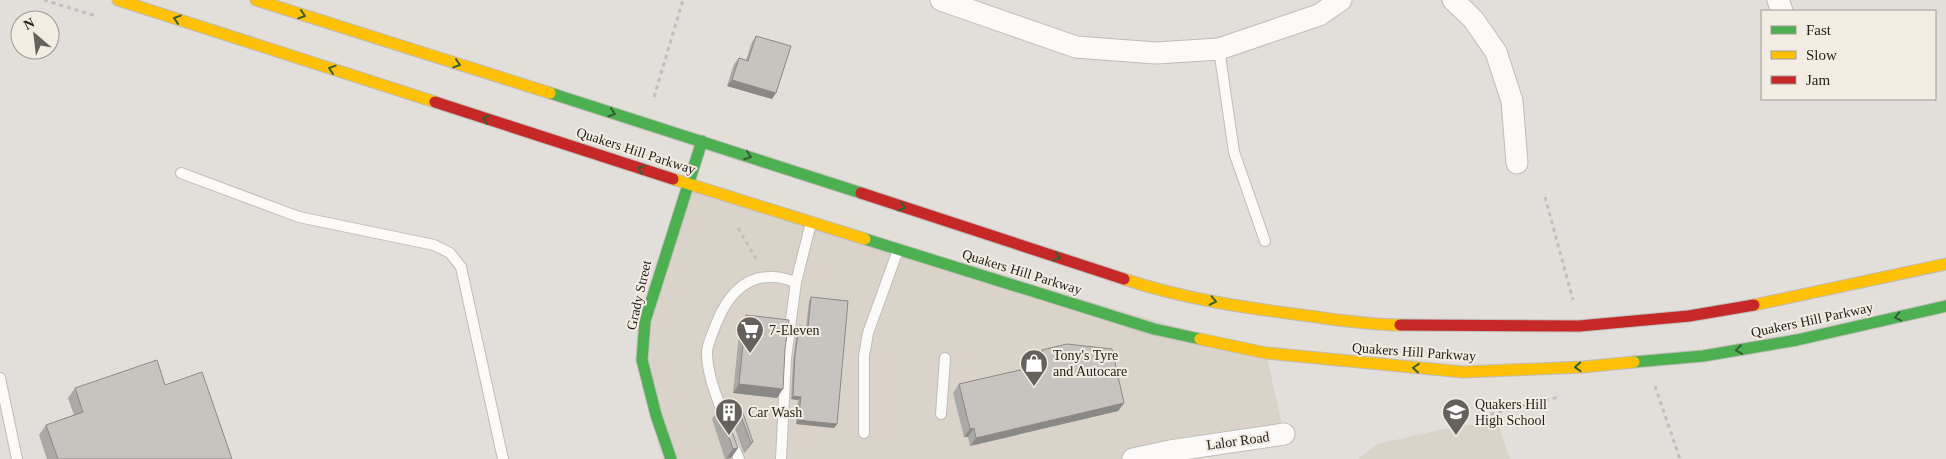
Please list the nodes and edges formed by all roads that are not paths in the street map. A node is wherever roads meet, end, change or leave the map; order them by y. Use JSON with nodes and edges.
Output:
{"nodes":[{"id":1,"x":118,"y":0,"type":"edge"},
{"id":2,"x":256,"y":0,"type":"edge"},
{"id":3,"x":941,"y":0,"type":"edge"},
{"id":4,"x":1341,"y":0,"type":"edge"},
{"id":5,"x":1453,"y":0,"type":"edge"},
{"id":6,"x":1219,"y":49,"type":"junction"},
{"id":7,"x":702,"y":141,"type":"junction"},
{"id":8,"x":1517,"y":163,"type":"dead end"},
{"id":9,"x":182,"y":173,"type":"dead end"},
{"id":10,"x":688,"y":184,"type":"junction"},
{"id":11,"x":811,"y":222,"type":"junction"},
{"id":12,"x":1265,"y":241,"type":"dead end"},
{"id":13,"x":899,"y":249,"type":"junction"},
{"id":14,"x":1946,"y":264,"type":"edge"},
{"id":15,"x":796,"y":282,"type":"junction"},
{"id":16,"x":1946,"y":306,"type":"edge"},
{"id":17,"x":946,"y":358,"type":"dead end"},
{"id":18,"x":0,"y":378,"type":"edge"},
{"id":19,"x":941,"y":414,"type":"dead end"},
{"id":20,"x":864,"y":433,"type":"dead end"},
{"id":21,"x":1284,"y":434,"type":"dead end"},
{"id":22,"x":17,"y":459,"type":"edge"},
{"id":23,"x":503,"y":459,"type":"edge"},
{"id":24,"x":671,"y":459,"type":"edge"},
{"id":25,"x":739,"y":459,"type":"edge"},
{"id":26,"x":781,"y":459,"type":"edge"},
{"id":27,"x":1133,"y":459,"type":"edge"}],
"edges":[{"from":10,"to":1,"type":"main road","name":"Quakers Hill Parkway","one_way":true},
{"from":2,"to":7,"type":"main road","name":"Quakers Hill Parkway","one_way":true},
{"from":3,"to":6,"type":"street"},
{"from":4,"to":6,"type":"street"},
{"from":5,"to":8,"type":"street"},
{"from":6,"to":12,"type":"lane"},
{"from":7,"to":10,"type":"main road","name":"Grady Street"},
{"from":7,"to":14,"type":"main road","name":"Quakers Hill Parkway","one_way":true},
{"from":9,"to":23,"type":"lane"},
{"from":10,"to":11,"type":"main road","name":"Quakers Hill Parkway"},
{"from":10,"to":24,"type":"main road","name":"Grady Street"},
{"from":11,"to":13,"type":"main road","name":"Quakers Hill Parkway"},
{"from":11,"to":15,"type":"lane"},
{"from":16,"to":13,"type":"main road","name":"Quakers Hill Parkway","one_way":true},
{"from":13,"to":20,"type":"lane"},
{"from":15,"to":25,"type":"lane"},
{"from":15,"to":26,"type":"lane"},
{"from":17,"to":19,"type":"lane"},
{"from":18,"to":22,"type":"lane"},
{"from":21,"to":27,"type":"street","name":"Lalor Road"}]}
